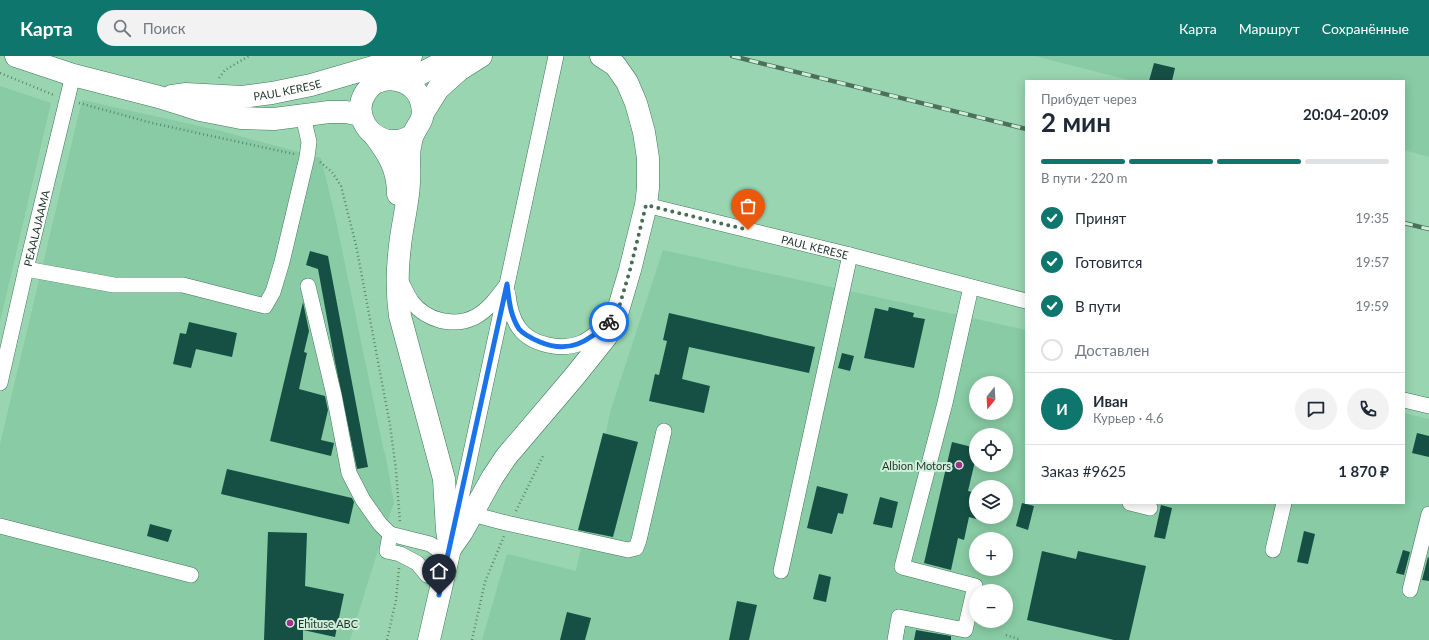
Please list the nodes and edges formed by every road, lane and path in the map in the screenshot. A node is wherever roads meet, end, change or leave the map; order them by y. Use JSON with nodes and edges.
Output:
{"nodes":[{"id":1,"x":16,"y":56,"type":"edge"},
{"id":2,"x":411,"y":56,"type":"edge"},
{"id":3,"x":455,"y":56,"type":"edge"},
{"id":4,"x":481,"y":56,"type":"edge"},
{"id":5,"x":556,"y":56,"type":"edge"},
{"id":6,"x":601,"y":56,"type":"edge"},
{"id":7,"x":0,"y":73,"type":"edge"},
{"id":8,"x":73,"y":75,"type":"junction"},
{"id":9,"x":400,"y":80,"type":"junction"},
{"id":10,"x":377,"y":82,"type":"junction"},
{"id":11,"x":159,"y":98,"type":"junction"},
{"id":12,"x":68,"y":100,"type":"junction"},
{"id":13,"x":187,"y":106,"type":"junction"},
{"id":14,"x":423,"y":113,"type":"junction"},
{"id":15,"x":360,"y":115,"type":"junction"},
{"id":16,"x":304,"y":116,"type":"junction"},
{"id":17,"x":413,"y":135,"type":"junction"},
{"id":18,"x":375,"y":136,"type":"junction"},
{"id":19,"x":646,"y":205,"type":"junction"},
{"id":20,"x":401,"y":237,"type":"junction"},
{"id":21,"x":850,"y":256,"type":"junction"},
{"id":22,"x":26,"y":269,"type":"junction"},
{"id":23,"x":399,"y":277,"type":"junction"},
{"id":24,"x":507,"y":284,"type":"junction"},
{"id":25,"x":308,"y":286,"type":"dead end"},
{"id":26,"x":971,"y":287,"type":"junction"},
{"id":27,"x":1025,"y":301,"type":"edge"},
{"id":28,"x":617,"y":314,"type":"junction"},
{"id":29,"x":0,"y":380,"type":"edge"},
{"id":30,"x":1405,"y":400,"type":"edge"},
{"id":31,"x":1429,"y":406,"type":"edge"},
{"id":32,"x":664,"y":431,"type":"dead end"},
{"id":33,"x":543,"y":456,"type":"dead end"},
{"id":34,"x":1134,"y":504,"type":"edge"},
{"id":35,"x":1284,"y":504,"type":"edge"},
{"id":36,"x":1150,"y":508,"type":"dead end"},
{"id":37,"x":472,"y":514,"type":"junction"},
{"id":38,"x":1429,"y":514,"type":"edge"},
{"id":39,"x":510,"y":524,"type":"junction"},
{"id":40,"x":0,"y":526,"type":"edge"},
{"id":41,"x":390,"y":534,"type":"junction"},
{"id":42,"x":444,"y":545,"type":"junction"},
{"id":43,"x":1273,"y":550,"type":"dead end"},
{"id":44,"x":781,"y":571,"type":"dead end"},
{"id":45,"x":191,"y":575,"type":"dead end"},
{"id":46,"x":443,"y":580,"type":"junction"},
{"id":47,"x":1410,"y":590,"type":"dead end"},
{"id":48,"x":1006,"y":635,"type":"dead end"},
{"id":49,"x":429,"y":640,"type":"edge"},
{"id":50,"x":472,"y":640,"type":"edge"},
{"id":51,"x":895,"y":640,"type":"edge"},
{"id":52,"x":1021,"y":640,"type":"edge"}],
"edges":[{"from":1,"to":8,"type":"highway","name":"PAUL KERESE"},
{"from":2,"to":11,"type":"highway","name":"PAUL KERESE"},
{"from":3,"to":9,"type":"highway"},
{"from":4,"to":14,"type":"highway"},
{"from":5,"to":24,"type":"street"},
{"from":6,"to":19,"type":"highway"},
{"from":7,"to":12,"type":"path"},
{"from":8,"to":11,"type":"highway","name":"PAUL KERESE"},
{"from":8,"to":12,"type":"street","name":"PEAALAJAAMA"},
{"from":9,"to":10,"type":"highway"},
{"from":9,"to":14,"type":"highway"},
{"from":10,"to":13,"type":"highway","name":"PAUL KERESE"},
{"from":10,"to":15,"type":"highway"},
{"from":11,"to":13,"type":"highway","name":"PAUL KERESE"},
{"from":12,"to":22,"type":"street","name":"PEAALAJAAMA"},
{"from":13,"to":16,"type":"highway","name":"PAUL KERESE"},
{"from":14,"to":17,"type":"highway"},
{"from":15,"to":16,"type":"highway","name":"PAUL KERESE"},
{"from":15,"to":18,"type":"highway"},
{"from":16,"to":22,"type":"street"},
{"from":17,"to":18,"type":"highway"},
{"from":17,"to":20,"type":"highway"},
{"from":18,"to":20,"type":"highway"},
{"from":19,"to":21,"type":"street","name":"PAUL KERESE"},
{"from":19,"to":28,"type":"highway"},
{"from":20,"to":23,"type":"highway"},
{"from":21,"to":26,"type":"street","name":"PAUL KERESE"},
{"from":21,"to":44,"type":"street"},
{"from":22,"to":29,"type":"street","name":"PEAALAJAAMA"},
{"from":23,"to":24,"type":"street"},
{"from":23,"to":42,"type":"highway"},
{"from":24,"to":28,"type":"street"},
{"from":24,"to":42,"type":"street"},
{"from":25,"to":41,"type":"street"},
{"from":26,"to":27,"type":"street","name":"PAUL KERESE"},
{"from":26,"to":51,"type":"street"},
{"from":28,"to":37,"type":"highway"},
{"from":30,"to":31,"type":"street"},
{"from":32,"to":39,"type":"street"},
{"from":33,"to":39,"type":"path"},
{"from":34,"to":36,"type":"street"},
{"from":35,"to":43,"type":"street"},
{"from":37,"to":39,"type":"street"},
{"from":37,"to":42,"type":"highway"},
{"from":38,"to":47,"type":"street"},
{"from":39,"to":50,"type":"path"},
{"from":40,"to":45,"type":"street"},
{"from":41,"to":42,"type":"street"},
{"from":41,"to":46,"type":"street"},
{"from":42,"to":46,"type":"highway"},
{"from":46,"to":49,"type":"highway"},
{"from":48,"to":52,"type":"path"}]}
